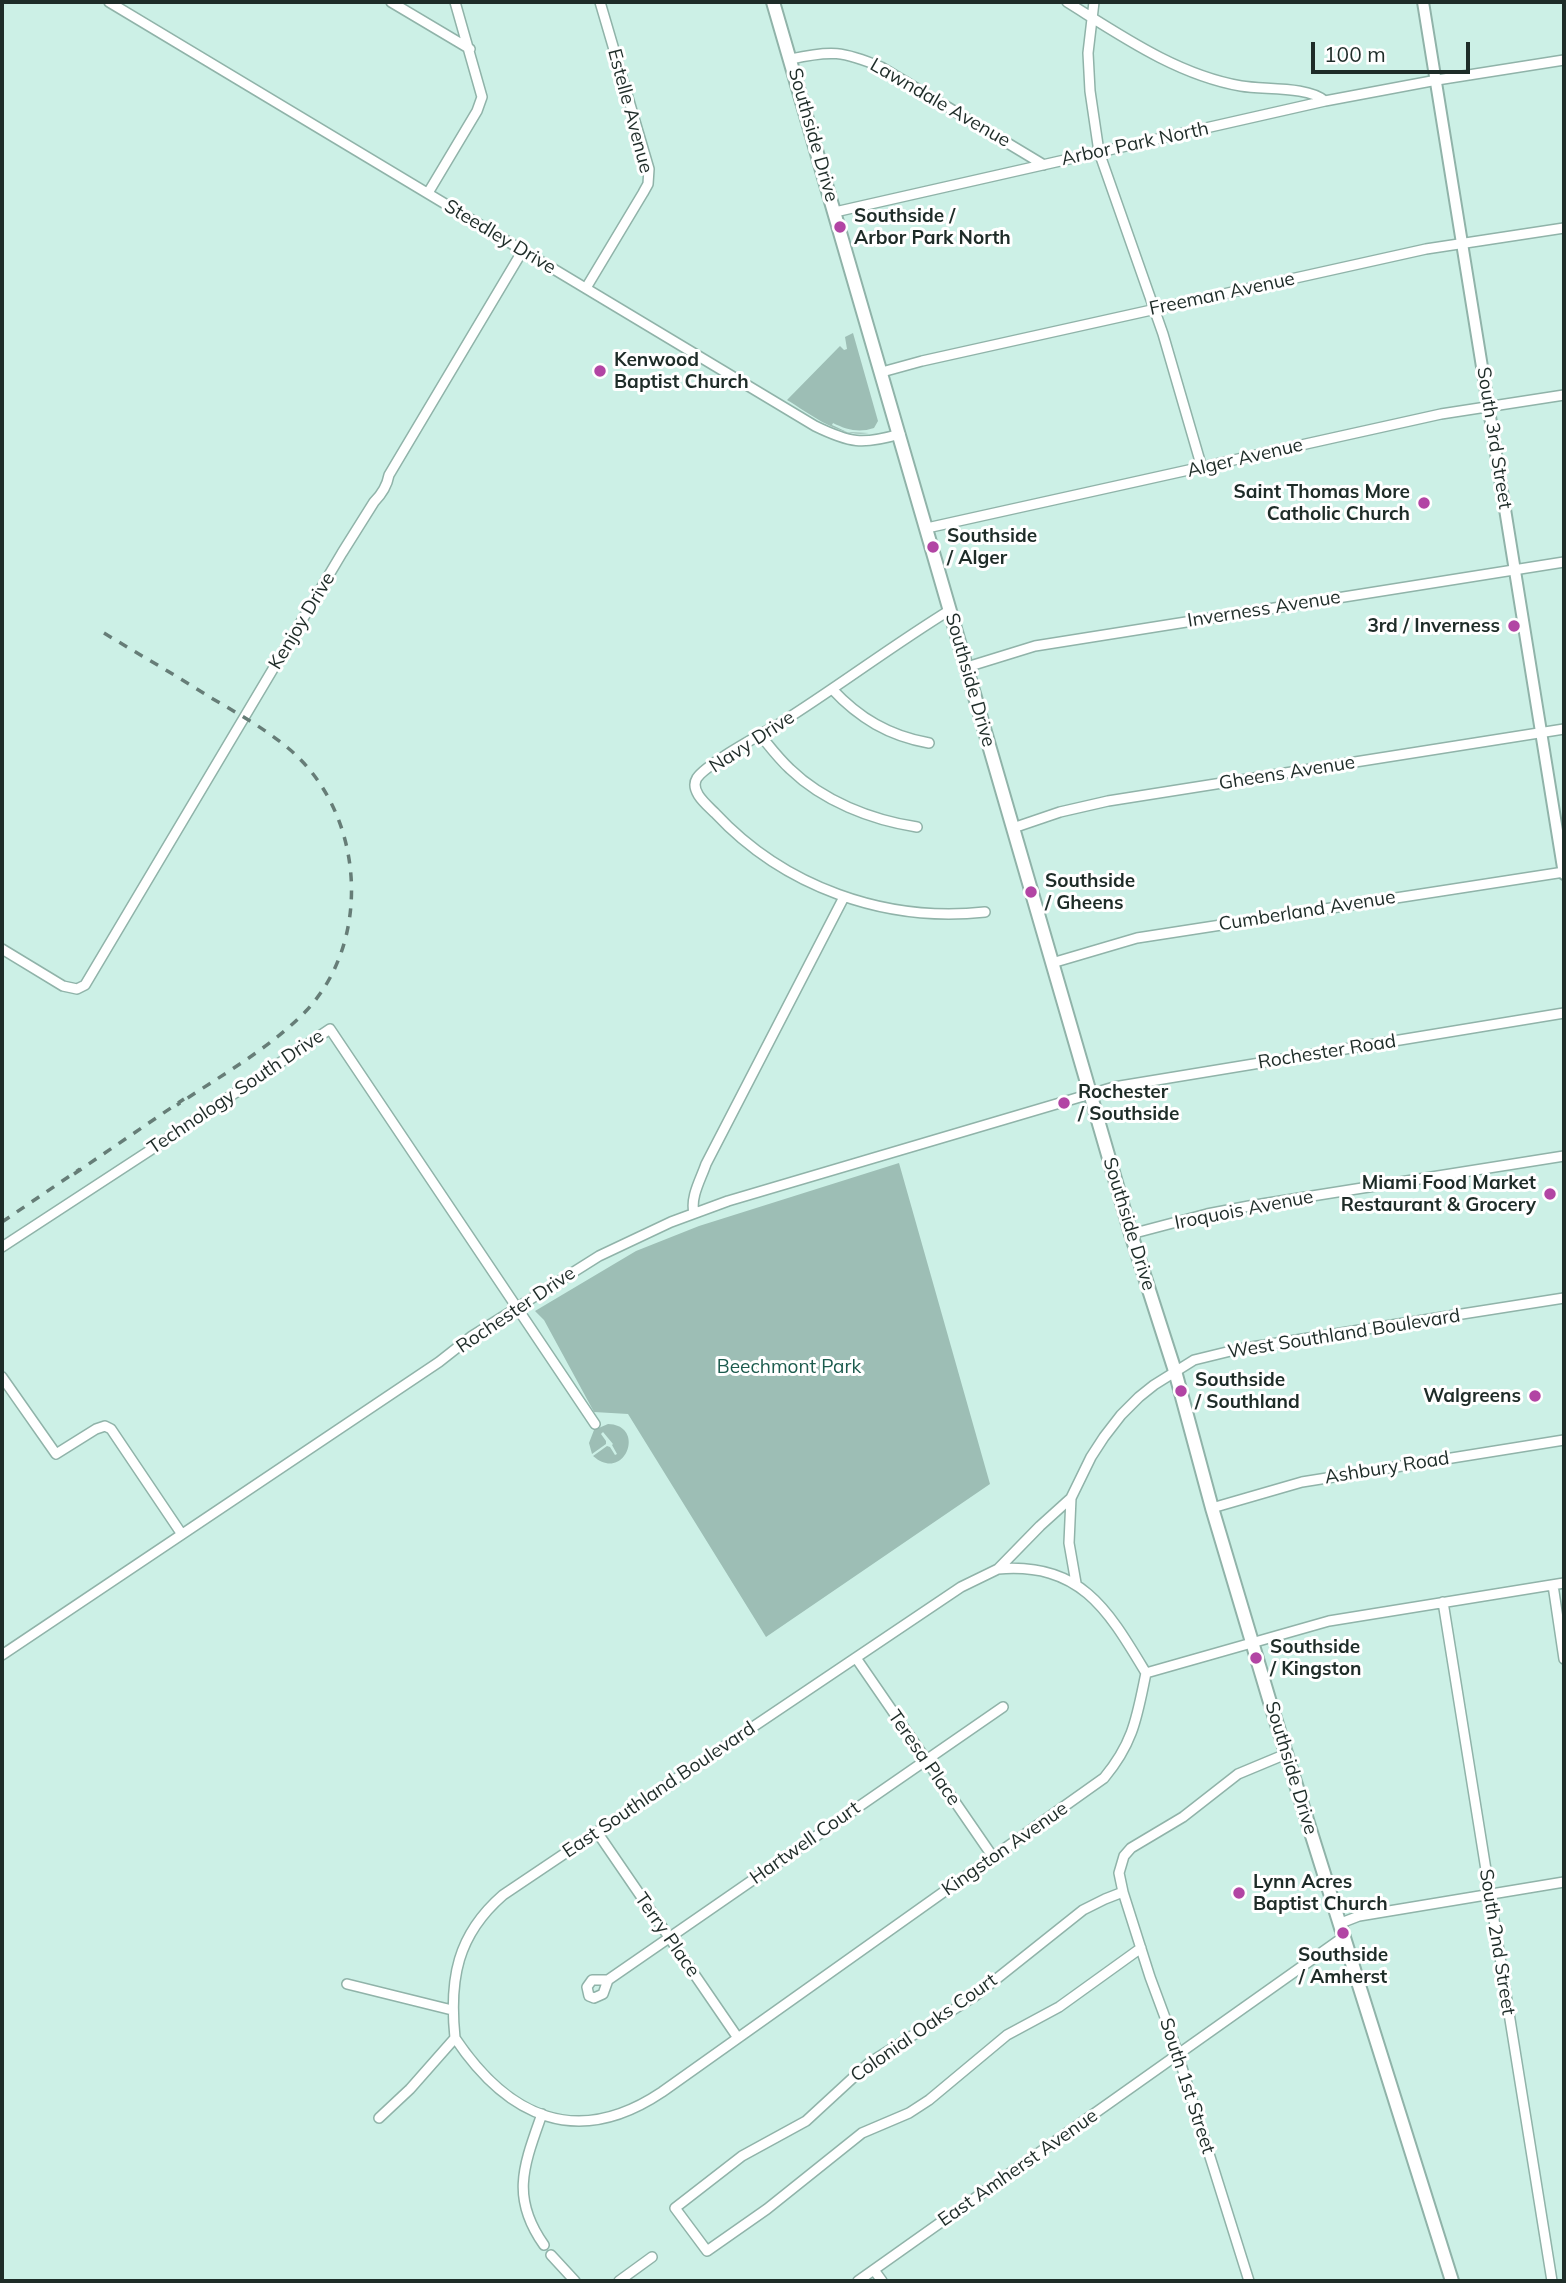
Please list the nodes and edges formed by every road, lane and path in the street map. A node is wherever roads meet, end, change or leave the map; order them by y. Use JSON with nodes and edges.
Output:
{"nodes":[{"id":1,"x":109,"y":2,"type":"edge"},
{"id":2,"x":391,"y":2,"type":"edge"},
{"id":3,"x":455,"y":2,"type":"edge"},
{"id":4,"x":600,"y":2,"type":"edge"},
{"id":5,"x":773,"y":2,"type":"edge"},
{"id":6,"x":1067,"y":2,"type":"edge"},
{"id":7,"x":1094,"y":2,"type":"edge"},
{"id":8,"x":1423,"y":2,"type":"edge"},
{"id":9,"x":1092,"y":17,"type":"junction"},
{"id":10,"x":470,"y":49,"type":"junction"},
{"id":11,"x":791,"y":59,"type":"junction"},
{"id":12,"x":1564,"y":60,"type":"edge"},
{"id":13,"x":1437,"y":80,"type":"junction"},
{"id":14,"x":1325,"y":101,"type":"junction"},
{"id":15,"x":1099,"y":152,"type":"junction"},
{"id":16,"x":1044,"y":165,"type":"junction"},
{"id":17,"x":428,"y":193,"type":"junction"},
{"id":18,"x":835,"y":212,"type":"junction"},
{"id":19,"x":1564,"y":228,"type":"edge"},
{"id":20,"x":1464,"y":244,"type":"junction"},
{"id":21,"x":523,"y":250,"type":"junction"},
{"id":22,"x":586,"y":288,"type":"junction"},
{"id":23,"x":1154,"y":309,"type":"junction"},
{"id":24,"x":882,"y":372,"type":"junction"},
{"id":25,"x":1564,"y":395,"type":"edge"},
{"id":26,"x":1489,"y":406,"type":"junction"},
{"id":27,"x":900,"y":434,"type":"junction"},
{"id":28,"x":1202,"y":468,"type":"junction"},
{"id":29,"x":927,"y":528,"type":"junction"},
{"id":30,"x":1564,"y":562,"type":"edge"},
{"id":31,"x":1516,"y":569,"type":"junction"},
{"id":32,"x":950,"y":610,"type":"junction"},
{"id":33,"x":967,"y":667,"type":"junction"},
{"id":34,"x":832,"y":689,"type":"junction"},
{"id":35,"x":1564,"y":729,"type":"edge"},
{"id":36,"x":1541,"y":733,"type":"junction"},
{"id":37,"x":761,"y":736,"type":"junction"},
{"id":38,"x":929,"y":743,"type":"dead end"},
{"id":39,"x":917,"y":827,"type":"dead end"},
{"id":40,"x":1013,"y":828,"type":"junction"},
{"id":41,"x":1564,"y":873,"type":"edge"},
{"id":42,"x":844,"y":897,"type":"junction"},
{"id":43,"x":985,"y":912,"type":"dead end"},
{"id":44,"x":2,"y":949,"type":"edge"},
{"id":45,"x":1052,"y":963,"type":"junction"},
{"id":46,"x":1564,"y":1013,"type":"edge"},
{"id":47,"x":1091,"y":1094,"type":"junction"},
{"id":48,"x":1564,"y":1156,"type":"edge"},
{"id":49,"x":694,"y":1213,"type":"junction"},
{"id":50,"x":1131,"y":1234,"type":"junction"},
{"id":51,"x":2,"y":1247,"type":"edge"},
{"id":52,"x":1564,"y":1298,"type":"edge"},
{"id":53,"x":519,"y":1308,"type":"junction"},
{"id":54,"x":1175,"y":1371,"type":"junction"},
{"id":55,"x":2,"y":1377,"type":"edge"},
{"id":56,"x":595,"y":1424,"type":"dead end"},
{"id":57,"x":1564,"y":1440,"type":"edge"},
{"id":58,"x":1071,"y":1498,"type":"junction"},
{"id":59,"x":1212,"y":1507,"type":"junction"},
{"id":60,"x":1034,"y":1532,"type":"joint"},
{"id":61,"x":181,"y":1533,"type":"junction"},
{"id":62,"x":998,"y":1569,"type":"junction"},
{"id":63,"x":1076,"y":1583,"type":"junction"},
{"id":64,"x":1564,"y":1583,"type":"edge"},
{"id":65,"x":1552,"y":1585,"type":"junction"},
{"id":66,"x":1443,"y":1602,"type":"junction"},
{"id":67,"x":1252,"y":1644,"type":"junction"},
{"id":68,"x":2,"y":1655,"type":"edge"},
{"id":69,"x":856,"y":1658,"type":"junction"},
{"id":70,"x":1564,"y":1659,"type":"edge"},
{"id":71,"x":1146,"y":1672,"type":"junction"},
{"id":72,"x":1003,"y":1707,"type":"dead end"},
{"id":73,"x":1286,"y":1754,"type":"junction"},
{"id":74,"x":925,"y":1760,"type":"junction"},
{"id":75,"x":597,"y":1832,"type":"junction"},
{"id":76,"x":993,"y":1857,"type":"junction"},
{"id":77,"x":1564,"y":1882,"type":"edge"},
{"id":78,"x":1123,"y":1892,"type":"junction"},
{"id":79,"x":1490,"y":1895,"type":"junction"},
{"id":80,"x":1340,"y":1923,"type":"junction"},
{"id":81,"x":1345,"y":1937,"type":"junction"},
{"id":82,"x":668,"y":1938,"type":"junction"},
{"id":83,"x":1141,"y":1948,"type":"junction"},
{"id":84,"x":608,"y":1980,"type":"dead end"},
{"id":85,"x":347,"y":1984,"type":"dead end"},
{"id":86,"x":452,"y":2010,"type":"junction"},
{"id":87,"x":455,"y":2038,"type":"junction"},
{"id":88,"x":738,"y":2038,"type":"junction"},
{"id":89,"x":1178,"y":2055,"type":"junction"},
{"id":90,"x":542,"y":2114,"type":"junction"},
{"id":91,"x":379,"y":2118,"type":"dead end"},
{"id":92,"x":544,"y":2245,"type":"dead end"},
{"id":93,"x":551,"y":2255,"type":"dead end"},
{"id":94,"x":652,"y":2257,"type":"dead end"},
{"id":95,"x":874,"y":2270,"type":"junction"},
{"id":96,"x":575,"y":2281,"type":"edge"},
{"id":97,"x":619,"y":2281,"type":"edge"},
{"id":98,"x":858,"y":2281,"type":"edge"},
{"id":99,"x":882,"y":2281,"type":"edge"},
{"id":100,"x":1249,"y":2281,"type":"edge"},
{"id":101,"x":1451,"y":2281,"type":"edge"},
{"id":102,"x":1552,"y":2281,"type":"edge"}],
"edges":[{"from":1,"to":17,"type":"street","name":"Steedley Drive"},
{"from":2,"to":10,"type":"street"},
{"from":3,"to":10,"type":"street"},
{"from":4,"to":22,"type":"street","name":"Estelle Avenue"},
{"from":5,"to":11,"type":"main road","name":"Southside Drive"},
{"from":6,"to":9,"type":"street"},
{"from":7,"to":9,"type":"street"},
{"from":8,"to":13,"type":"street","name":"South 3rd Street"},
{"from":9,"to":14,"type":"street"},
{"from":9,"to":15,"type":"street"},
{"from":10,"to":17,"type":"street"},
{"from":11,"to":16,"type":"street","name":"Lawndale Avenue"},
{"from":11,"to":18,"type":"main road","name":"Southside Drive"},
{"from":12,"to":13,"type":"street","name":"Arbor Park North"},
{"from":13,"to":14,"type":"street","name":"Arbor Park North"},
{"from":13,"to":20,"type":"street","name":"South 3rd Street"},
{"from":14,"to":15,"type":"street","name":"Arbor Park North"},
{"from":15,"to":16,"type":"street","name":"Arbor Park North"},
{"from":15,"to":23,"type":"street"},
{"from":16,"to":18,"type":"street","name":"Arbor Park North"},
{"from":17,"to":21,"type":"street","name":"Steedley Drive"},
{"from":18,"to":24,"type":"main road","name":"Southside Drive"},
{"from":19,"to":20,"type":"street","name":"Freeman Avenue"},
{"from":20,"to":23,"type":"street","name":"Freeman Avenue"},
{"from":20,"to":26,"type":"street","name":"South 3rd Street"},
{"from":21,"to":22,"type":"street","name":"Steedley Drive"},
{"from":21,"to":44,"type":"street","name":"Kenjoy Drive"},
{"from":22,"to":27,"type":"street","name":"Steedley Drive"},
{"from":23,"to":24,"type":"street","name":"Freeman Avenue"},
{"from":23,"to":28,"type":"street"},
{"from":24,"to":27,"type":"main road","name":"Southside Drive"},
{"from":25,"to":26,"type":"street","name":"Alger Avenue"},
{"from":26,"to":28,"type":"street","name":"Alger Avenue"},
{"from":26,"to":31,"type":"street","name":"South 3rd Street"},
{"from":27,"to":29,"type":"main road","name":"Southside Drive"},
{"from":28,"to":29,"type":"street","name":"Alger Avenue"},
{"from":29,"to":32,"type":"main road","name":"Southside Drive"},
{"from":30,"to":31,"type":"street","name":"Inverness Avenue"},
{"from":31,"to":33,"type":"street","name":"Inverness Avenue"},
{"from":31,"to":36,"type":"street","name":"South 3rd Street"},
{"from":32,"to":33,"type":"main road","name":"Southside Drive"},
{"from":32,"to":34,"type":"street","name":"Navy Drive"},
{"from":33,"to":40,"type":"main road","name":"Southside Drive"},
{"from":34,"to":37,"type":"street","name":"Navy Drive"},
{"from":34,"to":38,"type":"street"},
{"from":35,"to":36,"type":"street","name":"Gheens Avenue"},
{"from":36,"to":40,"type":"street","name":"Gheens Avenue"},
{"from":36,"to":41,"type":"street","name":"South 3rd Street"},
{"from":37,"to":39,"type":"street"},
{"from":37,"to":42,"type":"street","name":"Navy Drive"},
{"from":40,"to":45,"type":"main road","name":"Southside Drive"},
{"from":41,"to":45,"type":"street","name":"Cumberland Avenue"},
{"from":42,"to":43,"type":"street","name":"Navy Drive"},
{"from":42,"to":49,"type":"street"},
{"from":45,"to":47,"type":"main road","name":"Southside Drive"},
{"from":46,"to":47,"type":"street","name":"Rochester Road"},
{"from":47,"to":49,"type":"street","name":"Rochester Drive"},
{"from":47,"to":50,"type":"main road","name":"Southside Drive"},
{"from":48,"to":50,"type":"street","name":"Iroquois Avenue"},
{"from":49,"to":53,"type":"street","name":"Rochester Drive"},
{"from":50,"to":54,"type":"main road","name":"Southside Drive"},
{"from":51,"to":53,"type":"street","name":"Technology South Drive"},
{"from":52,"to":54,"type":"street","name":"West Southland Boulevard"},
{"from":53,"to":56,"type":"street"},
{"from":53,"to":61,"type":"street","name":"Rochester Drive"},
{"from":54,"to":58,"type":"street","name":"West Southland Boulevard"},
{"from":54,"to":59,"type":"main road","name":"Southside Drive"},
{"from":55,"to":61,"type":"street"},
{"from":57,"to":59,"type":"street","name":"Ashbury Road"},
{"from":58,"to":60,"type":"street","name":"West Southland Boulevard"},
{"from":58,"to":63,"type":"street"},
{"from":59,"to":67,"type":"main road","name":"Southside Drive"},
{"from":60,"to":62,"type":"street","name":"East Southland Boulevard"},
{"from":61,"to":68,"type":"street","name":"Rochester Drive"},
{"from":62,"to":63,"type":"street"},
{"from":62,"to":69,"type":"street","name":"East Southland Boulevard"},
{"from":63,"to":71,"type":"street"},
{"from":64,"to":65,"type":"street"},
{"from":65,"to":66,"type":"street"},
{"from":65,"to":70,"type":"street"},
{"from":66,"to":67,"type":"street"},
{"from":66,"to":79,"type":"street","name":"South 2nd Street"},
{"from":67,"to":71,"type":"street"},
{"from":67,"to":73,"type":"main road","name":"Southside Drive"},
{"from":69,"to":74,"type":"street","name":"Teresa Place"},
{"from":69,"to":75,"type":"street","name":"East Southland Boulevard"},
{"from":71,"to":76,"type":"street","name":"Kingston Avenue"},
{"from":72,"to":74,"type":"street","name":"Hartwell Court"},
{"from":73,"to":78,"type":"street"},
{"from":73,"to":80,"type":"main road","name":"Southside Drive"},
{"from":74,"to":76,"type":"street","name":"Teresa Place"},
{"from":74,"to":82,"type":"street","name":"Hartwell Court"},
{"from":75,"to":82,"type":"street","name":"Terry Place"},
{"from":75,"to":86,"type":"street","name":"East Southland Boulevard"},
{"from":76,"to":88,"type":"street","name":"Kingston Avenue"},
{"from":77,"to":79,"type":"street"},
{"from":78,"to":83,"type":"street","name":"South 1st Street"},
{"from":78,"to":83,"type":"street","name":"Colonial Oaks Court"},
{"from":79,"to":80,"type":"street"},
{"from":79,"to":102,"type":"street","name":"South 2nd Street"},
{"from":80,"to":81,"type":"main road","name":"Southside Drive"},
{"from":81,"to":89,"type":"street","name":"East Amherst Avenue"},
{"from":81,"to":101,"type":"main road","name":"Southside Drive"},
{"from":82,"to":84,"type":"street","name":"Hartwell Court"},
{"from":82,"to":88,"type":"street","name":"Terry Place"},
{"from":83,"to":89,"type":"street","name":"South 1st Street"},
{"from":85,"to":86,"type":"street"},
{"from":86,"to":87,"type":"street","name":"East Southland Boulevard"},
{"from":87,"to":90,"type":"street","name":"Kingston Avenue"},
{"from":87,"to":91,"type":"street"},
{"from":88,"to":90,"type":"street","name":"Kingston Avenue"},
{"from":89,"to":95,"type":"street","name":"East Amherst Avenue"},
{"from":89,"to":100,"type":"street","name":"South 1st Street"},
{"from":90,"to":92,"type":"street"},
{"from":93,"to":96,"type":"street"},
{"from":94,"to":97,"type":"street"},
{"from":95,"to":98,"type":"street","name":"East Amherst Avenue"},
{"from":95,"to":99,"type":"street"}]}
